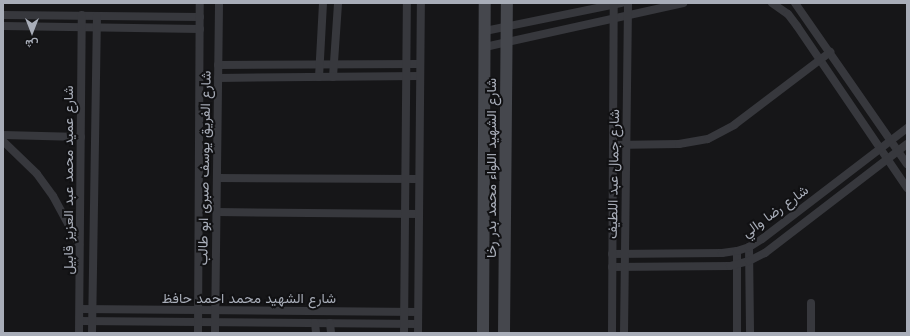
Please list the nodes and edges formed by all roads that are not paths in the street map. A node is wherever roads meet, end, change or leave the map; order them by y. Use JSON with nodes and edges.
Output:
{"nodes":[{"id":1,"x":200,"y":3,"type":"edge"},
{"id":2,"x":219,"y":3,"type":"edge"},
{"id":3,"x":323,"y":3,"type":"edge"},
{"id":4,"x":338,"y":3,"type":"edge"},
{"id":5,"x":407,"y":3,"type":"edge"},
{"id":6,"x":421,"y":3,"type":"edge"},
{"id":7,"x":485,"y":3,"type":"edge"},
{"id":8,"x":507,"y":3,"type":"edge"},
{"id":9,"x":628,"y":3,"type":"edge"},
{"id":10,"x":683,"y":3,"type":"edge"},
{"id":11,"x":772,"y":3,"type":"edge"},
{"id":12,"x":795,"y":3,"type":"edge"},
{"id":13,"x":617,"y":4,"type":"edge"},
{"id":14,"x":3,"y":15,"type":"edge"},
{"id":15,"x":82,"y":15,"type":"junction"},
{"id":16,"x":97,"y":16,"type":"junction"},
{"id":17,"x":628,"y":16,"type":"junction"},
{"id":18,"x":200,"y":17,"type":"junction"},
{"id":19,"x":614,"y":19,"type":"junction"},
{"id":20,"x":3,"y":26,"type":"edge"},
{"id":21,"x":82,"y":27,"type":"junction"},
{"id":22,"x":96,"y":27,"type":"junction"},
{"id":23,"x":506,"y":27,"type":"junction"},
{"id":24,"x":200,"y":29,"type":"junction"},
{"id":25,"x":485,"y":31,"type":"junction"},
{"id":26,"x":506,"y":42,"type":"junction"},
{"id":27,"x":485,"y":47,"type":"junction"},
{"id":28,"x":830,"y":52,"type":"junction"},
{"id":29,"x":819,"y":60,"type":"junction"},
{"id":30,"x":406,"y":64,"type":"junction"},
{"id":31,"x":420,"y":64,"type":"junction"},
{"id":32,"x":218,"y":65,"type":"junction"},
{"id":33,"x":319,"y":65,"type":"junction"},
{"id":34,"x":333,"y":65,"type":"junction"},
{"id":35,"x":420,"y":76,"type":"junction"},
{"id":36,"x":319,"y":77,"type":"junction"},
{"id":37,"x":333,"y":77,"type":"junction"},
{"id":38,"x":406,"y":77,"type":"junction"},
{"id":39,"x":218,"y":78,"type":"junction"},
{"id":40,"x":907,"y":128,"type":"edge"},
{"id":41,"x":3,"y":135,"type":"edge"},
{"id":42,"x":81,"y":137,"type":"junction"},
{"id":43,"x":3,"y":141,"type":"edge"},
{"id":44,"x":890,"y":141,"type":"junction"},
{"id":45,"x":907,"y":144,"type":"edge"},
{"id":46,"x":613,"y":145,"type":"junction"},
{"id":47,"x":626,"y":145,"type":"junction"},
{"id":48,"x":879,"y":149,"type":"junction"},
{"id":49,"x":898,"y":151,"type":"junction"},
{"id":50,"x":886,"y":160,"type":"junction"},
{"id":51,"x":907,"y":164,"type":"edge"},
{"id":52,"x":81,"y":165,"type":"junction"},
{"id":53,"x":94,"y":165,"type":"junction"},
{"id":54,"x":217,"y":178,"type":"junction"},
{"id":55,"x":405,"y":179,"type":"junction"},
{"id":56,"x":420,"y":179,"type":"junction"},
{"id":57,"x":907,"y":188,"type":"edge"},
{"id":58,"x":217,"y":212,"type":"junction"},
{"id":59,"x":405,"y":214,"type":"junction"},
{"id":60,"x":419,"y":214,"type":"junction"},
{"id":61,"x":80,"y":245,"type":"junction"},
{"id":62,"x":749,"y":247,"type":"junction"},
{"id":63,"x":737,"y":251,"type":"junction"},
{"id":64,"x":612,"y":254,"type":"junction"},
{"id":65,"x":625,"y":254,"type":"junction"},
{"id":66,"x":749,"y":261,"type":"junction"},
{"id":67,"x":737,"y":265,"type":"junction"},
{"id":68,"x":612,"y":266,"type":"junction"},
{"id":69,"x":624,"y":266,"type":"junction"},
{"id":70,"x":811,"y":303,"type":"dead end"},
{"id":71,"x":80,"y":309,"type":"junction"},
{"id":72,"x":93,"y":309,"type":"junction"},
{"id":73,"x":198,"y":310,"type":"junction"},
{"id":74,"x":216,"y":310,"type":"junction"},
{"id":75,"x":404,"y":312,"type":"junction"},
{"id":76,"x":418,"y":312,"type":"junction"},
{"id":77,"x":80,"y":321,"type":"junction"},
{"id":78,"x":92,"y":321,"type":"junction"},
{"id":79,"x":198,"y":322,"type":"junction"},
{"id":80,"x":216,"y":322,"type":"junction"},
{"id":81,"x":315,"y":323,"type":"junction"},
{"id":82,"x":330,"y":323,"type":"junction"},
{"id":83,"x":404,"y":324,"type":"junction"},
{"id":84,"x":418,"y":324,"type":"junction"},
{"id":85,"x":79,"y":333,"type":"edge"},
{"id":86,"x":92,"y":333,"type":"edge"},
{"id":87,"x":198,"y":333,"type":"edge"},
{"id":88,"x":216,"y":333,"type":"edge"},
{"id":89,"x":316,"y":333,"type":"edge"},
{"id":90,"x":330,"y":333,"type":"edge"},
{"id":91,"x":404,"y":333,"type":"edge"},
{"id":92,"x":418,"y":333,"type":"edge"},
{"id":93,"x":483,"y":333,"type":"edge"},
{"id":94,"x":504,"y":333,"type":"edge"},
{"id":95,"x":612,"y":333,"type":"edge"},
{"id":96,"x":624,"y":333,"type":"edge"},
{"id":97,"x":737,"y":333,"type":"edge"},
{"id":98,"x":750,"y":333,"type":"edge"},
{"id":99,"x":811,"y":333,"type":"edge"}],
"edges":[{"from":1,"to":18,"type":"street","name":"شارع الفريق يوسف صبرى ابو طالب"},
{"from":2,"to":32,"type":"street","name":"شارع الفريق يوسف صبرى ابو طالب"},
{"from":3,"to":33,"type":"street"},
{"from":4,"to":34,"type":"street"},
{"from":5,"to":30,"type":"street"},
{"from":6,"to":31,"type":"street"},
{"from":7,"to":25,"type":"street","name":"شارع الشهيد اللواء محمد بدر رخا"},
{"from":8,"to":23,"type":"street","name":"شارع الشهيد اللواء محمد بدر رخا"},
{"from":9,"to":17,"type":"street"},
{"from":10,"to":17,"type":"street"},
{"from":11,"to":29,"type":"street"},
{"from":12,"to":28,"type":"street"},
{"from":13,"to":19,"type":"street"},
{"from":13,"to":23,"type":"street"},
{"from":14,"to":15,"type":"street"},
{"from":15,"to":16,"type":"street"},
{"from":15,"to":21,"type":"street","name":"شارع عميد محمد عبد العزيز قابيل"},
{"from":16,"to":18,"type":"street"},
{"from":16,"to":22,"type":"street","name":"شارع عميد محمد عبد العزيز قابيل"},
{"from":17,"to":19,"type":"street"},
{"from":17,"to":47,"type":"street","name":"شارع جمال عبد اللطيف"},
{"from":18,"to":24,"type":"street","name":"شارع الفريق يوسف صبرى ابو طالب"},
{"from":19,"to":26,"type":"street"},
{"from":19,"to":46,"type":"street","name":"شارع جمال عبد اللطيف"},
{"from":20,"to":21,"type":"street"},
{"from":21,"to":22,"type":"street"},
{"from":21,"to":42,"type":"street","name":"شارع عميد محمد عبد العزيز قابيل"},
{"from":22,"to":24,"type":"street"},
{"from":22,"to":53,"type":"street","name":"شارع عميد محمد عبد العزيز قابيل"},
{"from":23,"to":25,"type":"street"},
{"from":23,"to":26,"type":"street","name":"شارع الشهيد اللواء محمد بدر رخا"},
{"from":24,"to":73,"type":"street","name":"شارع الفريق يوسف صبرى ابو طالب"},
{"from":25,"to":27,"type":"street","name":"شارع الشهيد اللواء محمد بدر رخا"},
{"from":26,"to":27,"type":"street"},
{"from":26,"to":94,"type":"street","name":"شارع الشهيد اللواء محمد بدر رخا"},
{"from":27,"to":93,"type":"street","name":"شارع الشهيد اللواء محمد بدر رخا"},
{"from":28,"to":29,"type":"street"},
{"from":28,"to":44,"type":"street"},
{"from":29,"to":47,"type":"street"},
{"from":29,"to":48,"type":"street"},
{"from":30,"to":31,"type":"street"},
{"from":30,"to":34,"type":"street"},
{"from":30,"to":38,"type":"street"},
{"from":31,"to":35,"type":"street"},
{"from":32,"to":33,"type":"street"},
{"from":32,"to":39,"type":"street","name":"شارع الفريق يوسف صبرى ابو طالب"},
{"from":33,"to":34,"type":"street"},
{"from":33,"to":36,"type":"street"},
{"from":34,"to":37,"type":"street"},
{"from":35,"to":38,"type":"street"},
{"from":35,"to":56,"type":"street"},
{"from":36,"to":37,"type":"street"},
{"from":36,"to":39,"type":"street"},
{"from":37,"to":38,"type":"street"},
{"from":38,"to":55,"type":"street"},
{"from":39,"to":54,"type":"street","name":"شارع الفريق يوسف صبرى ابو طالب"},
{"from":40,"to":44,"type":"street","name":"شارع رضا والي"},
{"from":41,"to":42,"type":"street"},
{"from":42,"to":52,"type":"street","name":"شارع عميد محمد عبد العزيز قابيل"},
{"from":43,"to":61,"type":"street"},
{"from":44,"to":48,"type":"street","name":"شارع رضا والي"},
{"from":44,"to":49,"type":"street"},
{"from":45,"to":49,"type":"street","name":"شارع رضا والي"},
{"from":46,"to":47,"type":"street"},
{"from":46,"to":64,"type":"street","name":"شارع جمال عبد اللطيف"},
{"from":47,"to":65,"type":"street","name":"شارع جمال عبد اللطيف"},
{"from":48,"to":50,"type":"street"},
{"from":48,"to":62,"type":"street","name":"شارع رضا والي"},
{"from":49,"to":50,"type":"street","name":"شارع رضا والي"},
{"from":49,"to":51,"type":"street"},
{"from":50,"to":57,"type":"street"},
{"from":50,"to":66,"type":"street","name":"شارع رضا والي"},
{"from":52,"to":53,"type":"street"},
{"from":52,"to":61,"type":"street","name":"شارع عميد محمد عبد العزيز قابيل"},
{"from":53,"to":72,"type":"street","name":"شارع عميد محمد عبد العزيز قابيل"},
{"from":54,"to":55,"type":"street"},
{"from":54,"to":58,"type":"street","name":"شارع الفريق يوسف صبرى ابو طالب"},
{"from":55,"to":56,"type":"street"},
{"from":55,"to":59,"type":"street"},
{"from":56,"to":60,"type":"street"},
{"from":58,"to":59,"type":"street"},
{"from":58,"to":74,"type":"street","name":"شارع الفريق يوسف صبرى ابو طالب"},
{"from":59,"to":60,"type":"street"},
{"from":59,"to":75,"type":"street"},
{"from":60,"to":76,"type":"street"},
{"from":61,"to":71,"type":"street","name":"شارع عميد محمد عبد العزيز قابيل"},
{"from":62,"to":63,"type":"street","name":"شارع رضا والي"},
{"from":62,"to":66,"type":"street"},
{"from":63,"to":65,"type":"street","name":"شارع رضا والي"},
{"from":63,"to":67,"type":"street"},
{"from":64,"to":65,"type":"street","name":"شارع رضا والي"},
{"from":64,"to":68,"type":"street","name":"شارع جمال عبد اللطيف"},
{"from":65,"to":69,"type":"street","name":"شارع جمال عبد اللطيف"},
{"from":66,"to":67,"type":"street","name":"شارع رضا والي"},
{"from":66,"to":98,"type":"street"},
{"from":67,"to":69,"type":"street","name":"شارع رضا والي"},
{"from":67,"to":97,"type":"street"},
{"from":68,"to":69,"type":"street","name":"شارع رضا والي"},
{"from":68,"to":95,"type":"street","name":"شارع جمال عبد اللطيف"},
{"from":69,"to":96,"type":"street","name":"شارع جمال عبد اللطيف"},
{"from":70,"to":99,"type":"street"},
{"from":71,"to":72,"type":"street","name":"شارع الشهيد محمد احمد حافظ"},
{"from":71,"to":77,"type":"street","name":"شارع عميد محمد عبد العزيز قابيل"},
{"from":72,"to":73,"type":"street","name":"شارع الشهيد محمد احمد حافظ"},
{"from":72,"to":78,"type":"street","name":"شارع عميد محمد عبد العزيز قابيل"},
{"from":73,"to":74,"type":"street","name":"شارع الشهيد محمد احمد حافظ"},
{"from":73,"to":79,"type":"street","name":"شارع الفريق يوسف صبرى ابو طالب"},
{"from":74,"to":75,"type":"street","name":"شارع الشهيد محمد احمد حافظ"},
{"from":74,"to":80,"type":"street","name":"شارع الفريق يوسف صبرى ابو طالب"},
{"from":75,"to":76,"type":"street","name":"شارع الشهيد محمد احمد حافظ"},
{"from":75,"to":83,"type":"street"},
{"from":76,"to":84,"type":"street"},
{"from":77,"to":78,"type":"street","name":"شارع الشهيد محمد احمد حافظ"},
{"from":77,"to":85,"type":"street","name":"شارع عميد محمد عبد العزيز قابيل"},
{"from":78,"to":79,"type":"street","name":"شارع الشهيد محمد احمد حافظ"},
{"from":78,"to":86,"type":"street","name":"شارع عميد محمد عبد العزيز قابيل"},
{"from":79,"to":80,"type":"street","name":"شارع الشهيد محمد احمد حافظ"},
{"from":79,"to":87,"type":"street","name":"شارع الفريق يوسف صبرى ابو طالب"},
{"from":80,"to":81,"type":"street","name":"شارع الشهيد محمد احمد حافظ"},
{"from":80,"to":88,"type":"street","name":"شارع الفريق يوسف صبرى ابو طالب"},
{"from":81,"to":82,"type":"street","name":"شارع الشهيد محمد احمد حافظ"},
{"from":81,"to":89,"type":"street"},
{"from":82,"to":83,"type":"street","name":"شارع الشهيد محمد احمد حافظ"},
{"from":82,"to":90,"type":"street"},
{"from":83,"to":84,"type":"street","name":"شارع الشهيد محمد احمد حافظ"},
{"from":83,"to":91,"type":"street"},
{"from":84,"to":92,"type":"street"}]}
